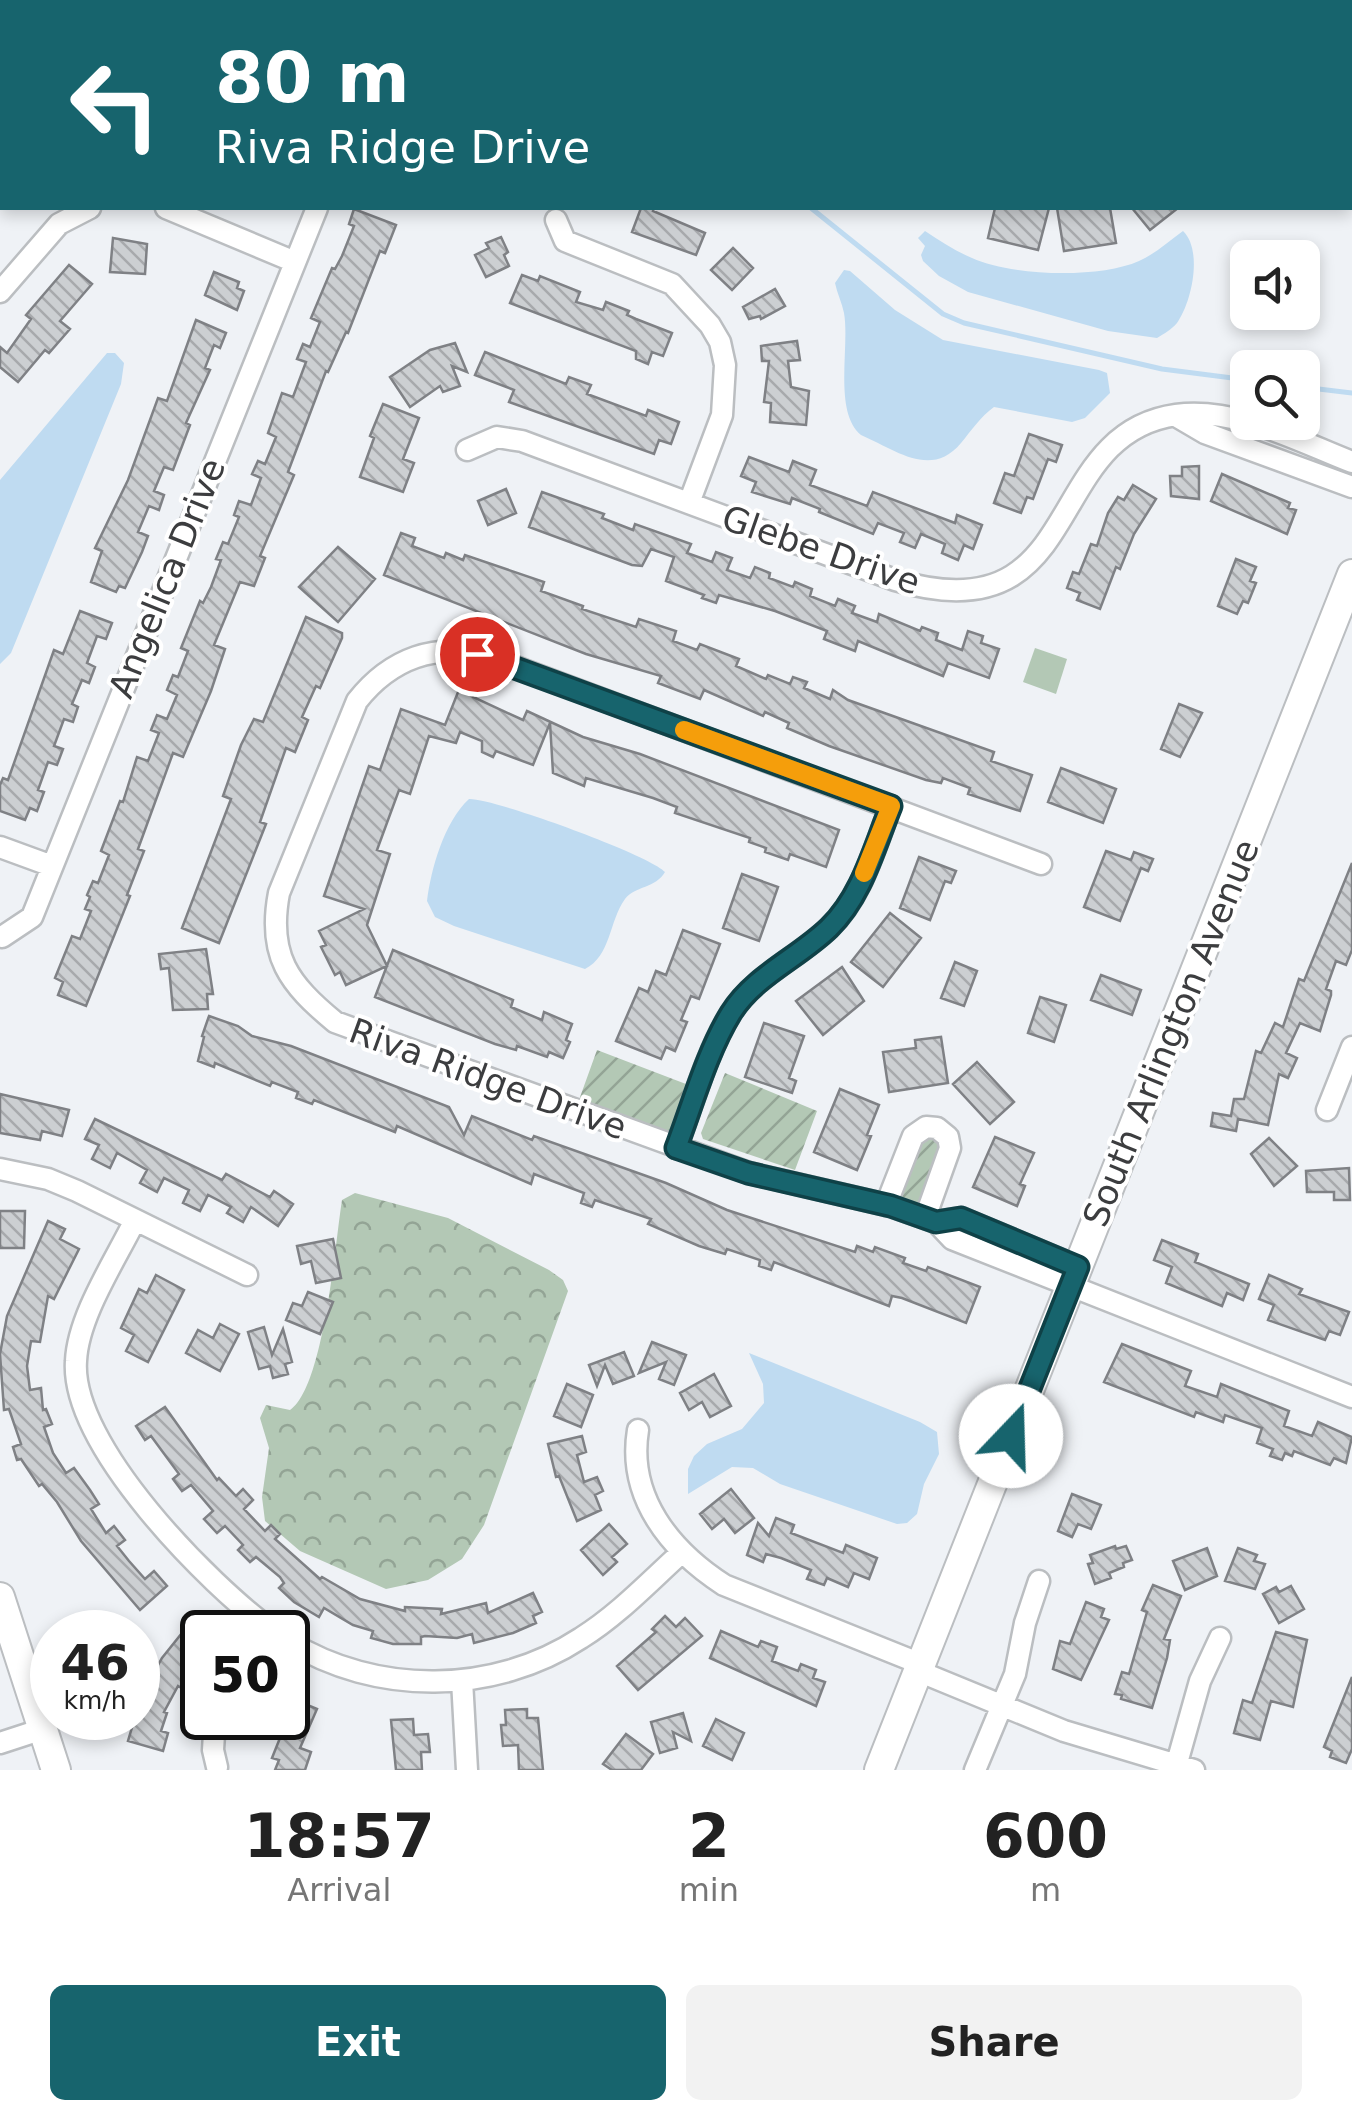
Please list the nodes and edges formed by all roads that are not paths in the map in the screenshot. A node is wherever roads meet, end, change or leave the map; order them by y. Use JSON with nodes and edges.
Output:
{"nodes":[{"id":1,"x":86,"y":210,"type":"edge"},
{"id":2,"x":171,"y":210,"type":"edge"},
{"id":3,"x":316,"y":210,"type":"edge"},
{"id":4,"x":556,"y":220,"type":"dead end"},
{"id":5,"x":295,"y":262,"type":"junction"},
{"id":6,"x":0,"y":292,"type":"edge"},
{"id":7,"x":1174,"y":415,"type":"junction"},
{"id":8,"x":467,"y":450,"type":"dead end"},
{"id":9,"x":1352,"y":462,"type":"edge"},
{"id":10,"x":1352,"y":488,"type":"edge"},
{"id":11,"x":689,"y":502,"type":"junction"},
{"id":12,"x":1352,"y":574,"type":"edge"},
{"id":13,"x":891,"y":806,"type":"junction"},
{"id":14,"x":0,"y":847,"type":"edge"},
{"id":15,"x":1041,"y":864,"type":"dead end"},
{"id":16,"x":52,"y":866,"type":"junction"},
{"id":17,"x":2,"y":936,"type":"edge"},
{"id":18,"x":1352,"y":1048,"type":"edge"},
{"id":19,"x":1327,"y":1110,"type":"dead end"},
{"id":20,"x":676,"y":1148,"type":"junction"},
{"id":21,"x":0,"y":1169,"type":"edge"},
{"id":22,"x":886,"y":1205,"type":"junction"},
{"id":23,"x":135,"y":1220,"type":"junction"},
{"id":24,"x":931,"y":1220,"type":"junction"},
{"id":25,"x":248,"y":1275,"type":"dead end"},
{"id":26,"x":1074,"y":1277,"type":"junction"},
{"id":27,"x":1352,"y":1397,"type":"edge"},
{"id":28,"x":638,"y":1430,"type":"dead end"},
{"id":29,"x":681,"y":1552,"type":"junction"},
{"id":30,"x":1040,"y":1581,"type":"dead end"},
{"id":31,"x":0,"y":1597,"type":"edge"},
{"id":32,"x":249,"y":1610,"type":"edge"},
{"id":33,"x":1220,"y":1638,"type":"dead end"},
{"id":34,"x":310,"y":1651,"type":"edge"},
{"id":35,"x":919,"y":1668,"type":"junction"},
{"id":36,"x":462,"y":1680,"type":"junction"},
{"id":37,"x":1003,"y":1705,"type":"junction"},
{"id":38,"x":20,"y":1736,"type":"edge"},
{"id":39,"x":213,"y":1740,"type":"edge"},
{"id":40,"x":217,"y":1767,"type":"dead end"},
{"id":41,"x":1182,"y":1768,"type":"edge"},
{"id":42,"x":56,"y":1770,"type":"edge"},
{"id":43,"x":467,"y":1770,"type":"edge"},
{"id":44,"x":879,"y":1770,"type":"edge"},
{"id":45,"x":974,"y":1770,"type":"edge"}],
"edges":[{"from":1,"to":6,"type":"street"},
{"from":2,"to":5,"type":"street"},
{"from":3,"to":5,"type":"street","name":"Angelica Drive"},
{"from":4,"to":11,"type":"street"},
{"from":5,"to":16,"type":"street","name":"Angelica Drive"},
{"from":7,"to":9,"type":"street","name":"Glebe Drive"},
{"from":7,"to":10,"type":"street"},
{"from":7,"to":11,"type":"street","name":"Glebe Drive"},
{"from":8,"to":11,"type":"street","name":"Glebe Drive"},
{"from":12,"to":26,"type":"main road","name":"South Arlington Avenue"},
{"from":13,"to":15,"type":"street"},
{"from":13,"to":20,"type":"street"},
{"from":13,"to":20,"type":"street","name":"Riva Ridge Drive"},
{"from":14,"to":16,"type":"street"},
{"from":16,"to":17,"type":"street","name":"Angelica Drive"},
{"from":18,"to":19,"type":"street"},
{"from":20,"to":22,"type":"street","name":"Riva Ridge Drive"},
{"from":21,"to":23,"type":"street"},
{"from":22,"to":24,"type":"street","name":"Riva Ridge Drive"},
{"from":22,"to":24,"type":"street"},
{"from":23,"to":25,"type":"street"},
{"from":23,"to":32,"type":"street"},
{"from":24,"to":26,"type":"street","name":"Riva Ridge Drive"},
{"from":26,"to":27,"type":"street","name":"Riva Ridge Drive"},
{"from":26,"to":35,"type":"main road","name":"South Arlington Avenue"},
{"from":28,"to":29,"type":"street"},
{"from":29,"to":35,"type":"street"},
{"from":29,"to":36,"type":"street"},
{"from":30,"to":37,"type":"street"},
{"from":31,"to":38,"type":"main road"},
{"from":33,"to":41,"type":"street"},
{"from":34,"to":36,"type":"street"},
{"from":35,"to":37,"type":"street"},
{"from":35,"to":44,"type":"main road","name":"South Arlington Avenue"},
{"from":36,"to":43,"type":"street"},
{"from":37,"to":41,"type":"street"},
{"from":37,"to":45,"type":"street"},
{"from":38,"to":42,"type":"main road"},
{"from":39,"to":40,"type":"street"}]}
